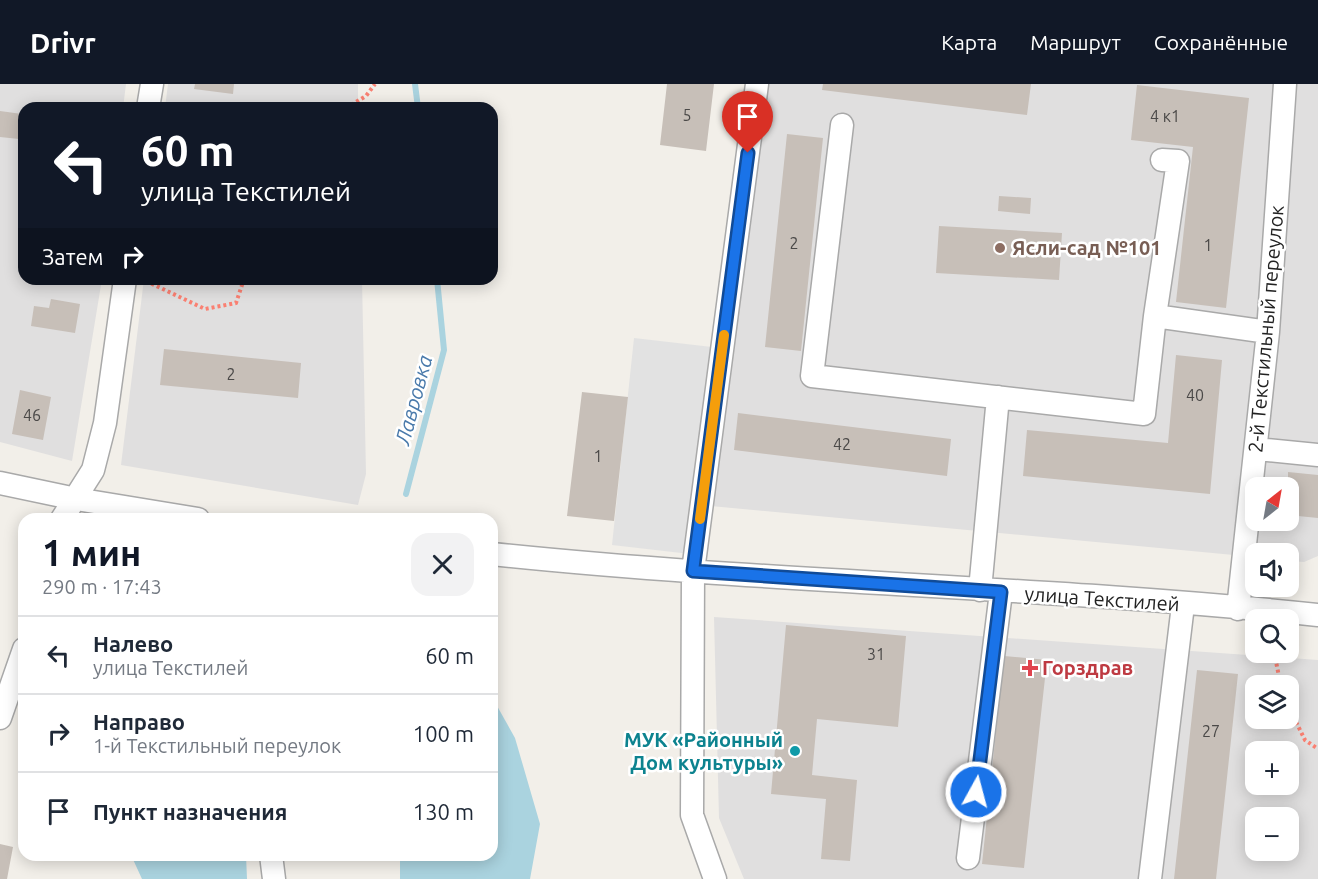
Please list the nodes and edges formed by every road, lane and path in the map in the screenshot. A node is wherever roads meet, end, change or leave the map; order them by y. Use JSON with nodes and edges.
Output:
{"nodes":[{"id":1,"x":152,"y":84,"type":"edge"},
{"id":2,"x":375,"y":84,"type":"edge"},
{"id":3,"x":757,"y":84,"type":"edge"},
{"id":4,"x":1285,"y":84,"type":"edge"},
{"id":5,"x":149,"y":102,"type":"edge"},
{"id":6,"x":356,"y":102,"type":"edge"},
{"id":7,"x":842,"y":125,"type":"dead end"},
{"id":8,"x":1162,"y":160,"type":"dead end"},
{"id":9,"x":124,"y":285,"type":"edge"},
{"id":10,"x":155,"y":285,"type":"edge"},
{"id":11,"x":242,"y":285,"type":"edge"},
{"id":12,"x":1155,"y":316,"type":"junction"},
{"id":13,"x":1268,"y":332,"type":"junction"},
{"id":14,"x":998,"y":397,"type":"junction"},
{"id":15,"x":1257,"y":449,"type":"junction"},
{"id":16,"x":1318,"y":455,"type":"edge"},
{"id":17,"x":0,"y":483,"type":"edge"},
{"id":18,"x":76,"y":499,"type":"junction"},
{"id":19,"x":66,"y":513,"type":"edge"},
{"id":20,"x":161,"y":513,"type":"edge"},
{"id":21,"x":498,"y":555,"type":"edge"},
{"id":22,"x":693,"y":571,"type":"junction"},
{"id":23,"x":990,"y":591,"type":"junction"},
{"id":24,"x":1183,"y":605,"type":"junction"},
{"id":25,"x":1238,"y":609,"type":"junction"},
{"id":26,"x":1318,"y":615,"type":"edge"},
{"id":27,"x":18,"y":666,"type":"edge"},
{"id":28,"x":0,"y":718,"type":"edge"},
{"id":29,"x":1299,"y":728,"type":"edge"},
{"id":30,"x":1318,"y":748,"type":"edge"},
{"id":31,"x":968,"y":858,"type":"dead end"},
{"id":32,"x":272,"y":861,"type":"edge"},
{"id":33,"x":274,"y":879,"type":"edge"},
{"id":34,"x":715,"y":879,"type":"edge"},
{"id":35,"x":1150,"y":879,"type":"edge"}],
"edges":[{"from":1,"to":5,"type":"street"},
{"from":2,"to":6,"type":"path"},
{"from":3,"to":22,"type":"street"},
{"from":4,"to":13,"type":"street","name":"2-й Текстильный переулок"},
{"from":7,"to":14,"type":"street"},
{"from":8,"to":12,"type":"street"},
{"from":9,"to":18,"type":"street"},
{"from":10,"to":11,"type":"path"},
{"from":12,"to":13,"type":"street"},
{"from":12,"to":14,"type":"street"},
{"from":13,"to":15,"type":"street","name":"2-й Текстильный переулок"},
{"from":14,"to":23,"type":"street"},
{"from":15,"to":16,"type":"street"},
{"from":15,"to":25,"type":"street","name":"2-й Текстильный переулок"},
{"from":17,"to":18,"type":"street"},
{"from":18,"to":19,"type":"street"},
{"from":18,"to":20,"type":"street"},
{"from":21,"to":22,"type":"street","name":"улица Текстилей"},
{"from":22,"to":23,"type":"street","name":"улица Текстилей"},
{"from":22,"to":34,"type":"street"},
{"from":23,"to":24,"type":"street","name":"улица Текстилей"},
{"from":23,"to":31,"type":"street"},
{"from":24,"to":25,"type":"street","name":"улица Текстилей"},
{"from":24,"to":35,"type":"street"},
{"from":25,"to":26,"type":"street","name":"улица Текстилей"},
{"from":27,"to":28,"type":"street"},
{"from":29,"to":30,"type":"path"},
{"from":32,"to":33,"type":"street"}]}
